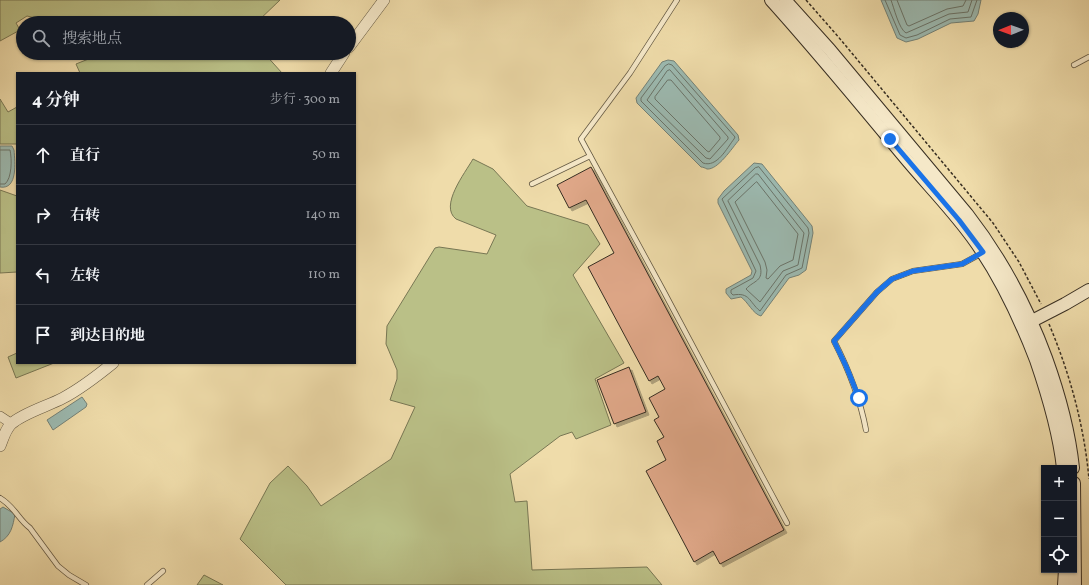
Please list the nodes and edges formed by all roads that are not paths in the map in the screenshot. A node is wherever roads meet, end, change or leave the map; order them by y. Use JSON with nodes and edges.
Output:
{"nodes":[{"id":1,"x":384,"y":0,"type":"edge"},
{"id":2,"x":677,"y":0,"type":"edge"},
{"id":3,"x":772,"y":0,"type":"edge"},
{"id":4,"x":785,"y":0,"type":"edge"},
{"id":5,"x":356,"y":38,"type":"edge"},
{"id":6,"x":1089,"y":57,"type":"edge"},
{"id":7,"x":339,"y":60,"type":"edge"},
{"id":8,"x":1074,"y":64,"type":"dead end"},
{"id":9,"x":332,"y":72,"type":"edge"},
{"id":10,"x":590,"y":156,"type":"junction"},
{"id":11,"x":532,"y":184,"type":"dead end"},
{"id":12,"x":983,"y":252,"type":"junction"},
{"id":13,"x":1089,"y":290,"type":"edge"},
{"id":14,"x":1032,"y":321,"type":"junction"},
{"id":15,"x":113,"y":364,"type":"edge"},
{"id":16,"x":0,"y":416,"type":"edge"},
{"id":17,"x":12,"y":424,"type":"junction"},
{"id":18,"x":866,"y":430,"type":"dead end"},
{"id":19,"x":0,"y":446,"type":"edge"},
{"id":20,"x":1062,"y":465,"type":"edge"},
{"id":21,"x":1073,"y":465,"type":"edge"},
{"id":22,"x":0,"y":498,"type":"edge"},
{"id":23,"x":1074,"y":501,"type":"edge"},
{"id":24,"x":786,"y":522,"type":"dead end"},
{"id":25,"x":163,"y":571,"type":"dead end"},
{"id":26,"x":1064,"y":573,"type":"edge"},
{"id":27,"x":86,"y":585,"type":"edge"},
{"id":28,"x":147,"y":585,"type":"edge"},
{"id":29,"x":1064,"y":585,"type":"edge"},
{"id":30,"x":1074,"y":585,"type":"edge"}],
"edges":[{"from":1,"to":5,"type":"street"},
{"from":2,"to":10,"type":"lane"},
{"from":3,"to":12,"type":"main road"},
{"from":4,"to":14,"type":"main road"},
{"from":6,"to":8,"type":"lane"},
{"from":7,"to":9,"type":"street"},
{"from":10,"to":11,"type":"lane"},
{"from":10,"to":24,"type":"lane"},
{"from":12,"to":18,"type":"lane"},
{"from":12,"to":20,"type":"main road"},
{"from":13,"to":14,"type":"main road"},
{"from":14,"to":21,"type":"main road"},
{"from":15,"to":17,"type":"street"},
{"from":16,"to":17,"type":"street"},
{"from":17,"to":19,"type":"street"},
{"from":22,"to":27,"type":"lane"},
{"from":23,"to":30,"type":"main road"},
{"from":25,"to":28,"type":"lane"},
{"from":26,"to":29,"type":"main road"}]}
